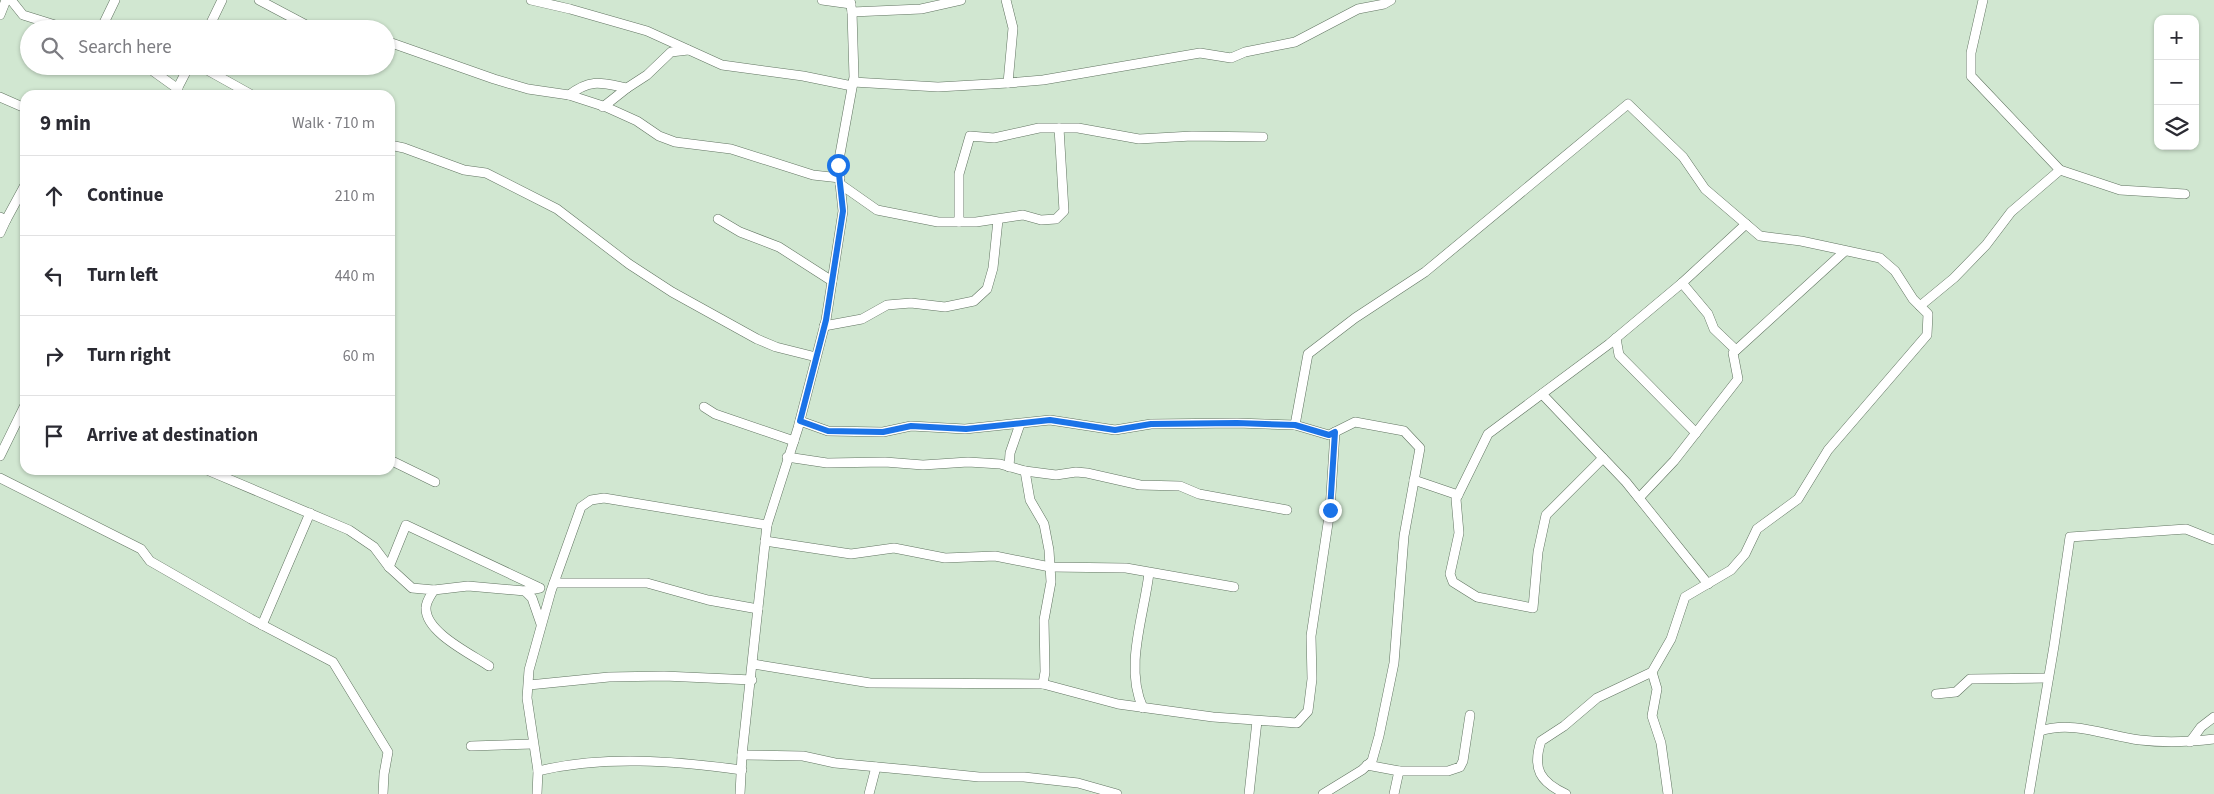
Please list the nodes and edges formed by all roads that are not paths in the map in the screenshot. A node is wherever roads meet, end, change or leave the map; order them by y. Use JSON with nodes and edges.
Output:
{"nodes":[{"id":1,"x":6,"y":0,"type":"edge"},
{"id":2,"x":11,"y":0,"type":"edge"},
{"id":3,"x":115,"y":0,"type":"edge"},
{"id":4,"x":222,"y":0,"type":"edge"},
{"id":5,"x":259,"y":0,"type":"edge"},
{"id":6,"x":531,"y":0,"type":"edge"},
{"id":7,"x":822,"y":0,"type":"edge"},
{"id":8,"x":961,"y":0,"type":"edge"},
{"id":9,"x":1006,"y":0,"type":"edge"},
{"id":10,"x":1391,"y":0,"type":"edge"},
{"id":11,"x":1983,"y":0,"type":"edge"},
{"id":12,"x":851,"y":5,"type":"edge"},
{"id":13,"x":0,"y":14,"type":"edge"},
{"id":14,"x":39,"y":20,"type":"edge"},
{"id":15,"x":105,"y":20,"type":"edge"},
{"id":16,"x":212,"y":20,"type":"edge"},
{"id":17,"x":297,"y":20,"type":"edge"},
{"id":18,"x":395,"y":43,"type":"edge"},
{"id":19,"x":688,"y":50,"type":"junction"},
{"id":20,"x":156,"y":75,"type":"edge"},
{"id":21,"x":184,"y":75,"type":"edge"},
{"id":22,"x":216,"y":75,"type":"edge"},
{"id":23,"x":1008,"y":83,"type":"junction"},
{"id":24,"x":853,"y":84,"type":"junction"},
{"id":25,"x":627,"y":88,"type":"junction"},
{"id":26,"x":174,"y":90,"type":"edge"},
{"id":27,"x":177,"y":90,"type":"edge"},
{"id":28,"x":243,"y":90,"type":"edge"},
{"id":29,"x":569,"y":95,"type":"junction"},
{"id":30,"x":0,"y":97,"type":"edge"},
{"id":31,"x":20,"y":106,"type":"edge"},
{"id":32,"x":603,"y":107,"type":"junction"},
{"id":33,"x":1059,"y":128,"type":"junction"},
{"id":34,"x":1263,"y":137,"type":"dead end"},
{"id":35,"x":395,"y":146,"type":"edge"},
{"id":36,"x":2060,"y":170,"type":"junction"},
{"id":37,"x":840,"y":181,"type":"junction"},
{"id":38,"x":20,"y":193,"type":"edge"},
{"id":39,"x":2185,"y":194,"type":"dead end"},
{"id":40,"x":3,"y":219,"type":"edge"},
{"id":41,"x":718,"y":219,"type":"dead end"},
{"id":42,"x":998,"y":220,"type":"junction"},
{"id":43,"x":959,"y":222,"type":"junction"},
{"id":44,"x":1746,"y":224,"type":"junction"},
{"id":45,"x":0,"y":233,"type":"edge"},
{"id":46,"x":1845,"y":251,"type":"junction"},
{"id":47,"x":832,"y":281,"type":"junction"},
{"id":48,"x":1682,"y":283,"type":"junction"},
{"id":49,"x":1920,"y":306,"type":"junction"},
{"id":50,"x":824,"y":326,"type":"junction"},
{"id":51,"x":1616,"y":338,"type":"junction"},
{"id":52,"x":1736,"y":350,"type":"junction"},
{"id":53,"x":816,"y":357,"type":"junction"},
{"id":54,"x":1542,"y":394,"type":"junction"},
{"id":55,"x":704,"y":407,"type":"dead end"},
{"id":56,"x":20,"y":415,"type":"edge"},
{"id":57,"x":800,"y":421,"type":"junction"},
{"id":58,"x":1020,"y":424,"type":"junction"},
{"id":59,"x":1295,"y":425,"type":"junction"},
{"id":60,"x":1335,"y":432,"type":"junction"},
{"id":61,"x":1696,"y":433,"type":"junction"},
{"id":62,"x":794,"y":441,"type":"junction"},
{"id":63,"x":0,"y":456,"type":"edge"},
{"id":64,"x":788,"y":457,"type":"junction"},
{"id":65,"x":1603,"y":458,"type":"junction"},
{"id":66,"x":395,"y":462,"type":"edge"},
{"id":67,"x":1009,"y":467,"type":"junction"},
{"id":68,"x":1024,"y":471,"type":"junction"},
{"id":69,"x":219,"y":475,"type":"edge"},
{"id":70,"x":0,"y":478,"type":"edge"},
{"id":71,"x":1414,"y":480,"type":"junction"},
{"id":72,"x":435,"y":482,"type":"dead end"},
{"id":73,"x":1458,"y":495,"type":"junction"},
{"id":74,"x":1639,"y":498,"type":"junction"},
{"id":75,"x":1287,"y":510,"type":"dead end"},
{"id":76,"x":310,"y":514,"type":"junction"},
{"id":77,"x":767,"y":525,"type":"junction"},
{"id":78,"x":2214,"y":540,"type":"edge"},
{"id":79,"x":765,"y":542,"type":"junction"},
{"id":80,"x":389,"y":567,"type":"junction"},
{"id":81,"x":1050,"y":567,"type":"junction"},
{"id":82,"x":1149,"y":573,"type":"junction"},
{"id":83,"x":1708,"y":584,"type":"junction"},
{"id":84,"x":538,"y":587,"type":"junction"},
{"id":85,"x":552,"y":587,"type":"junction"},
{"id":86,"x":1234,"y":587,"type":"dead end"},
{"id":87,"x":434,"y":590,"type":"junction"},
{"id":88,"x":525,"y":591,"type":"junction"},
{"id":89,"x":758,"y":609,"type":"junction"},
{"id":90,"x":262,"y":624,"type":"junction"},
{"id":91,"x":541,"y":625,"type":"junction"},
{"id":92,"x":753,"y":664,"type":"junction"},
{"id":93,"x":489,"y":666,"type":"dead end"},
{"id":94,"x":1652,"y":672,"type":"junction"},
{"id":95,"x":2048,"y":678,"type":"junction"},
{"id":96,"x":752,"y":680,"type":"junction"},
{"id":97,"x":1043,"y":684,"type":"junction"},
{"id":98,"x":528,"y":685,"type":"junction"},
{"id":99,"x":1936,"y":694,"type":"dead end"},
{"id":100,"x":1143,"y":708,"type":"junction"},
{"id":101,"x":1470,"y":715,"type":"dead end"},
{"id":102,"x":2214,"y":717,"type":"edge"},
{"id":103,"x":1257,"y":721,"type":"junction"},
{"id":104,"x":2040,"y":731,"type":"junction"},
{"id":105,"x":2214,"y":739,"type":"edge"},
{"id":106,"x":2190,"y":742,"type":"junction"},
{"id":107,"x":533,"y":744,"type":"junction"},
{"id":108,"x":471,"y":746,"type":"dead end"},
{"id":109,"x":742,"y":755,"type":"junction"},
{"id":110,"x":1367,"y":765,"type":"junction"},
{"id":111,"x":876,"y":767,"type":"junction"},
{"id":112,"x":742,"y":770,"type":"junction"},
{"id":113,"x":538,"y":771,"type":"junction"},
{"id":114,"x":1398,"y":771,"type":"junction"},
{"id":115,"x":383,"y":794,"type":"edge"},
{"id":116,"x":537,"y":794,"type":"edge"},
{"id":117,"x":740,"y":794,"type":"edge"},
{"id":118,"x":869,"y":794,"type":"edge"},
{"id":119,"x":1117,"y":794,"type":"edge"},
{"id":120,"x":1249,"y":794,"type":"edge"},
{"id":121,"x":1323,"y":794,"type":"edge"},
{"id":122,"x":1394,"y":794,"type":"edge"},
{"id":123,"x":1566,"y":794,"type":"edge"},
{"id":124,"x":1668,"y":794,"type":"edge"},
{"id":125,"x":2029,"y":794,"type":"edge"}],
"edges":[{"from":1,"to":13,"type":"street"},
{"from":2,"to":14,"type":"street"},
{"from":3,"to":15,"type":"street"},
{"from":4,"to":16,"type":"street"},
{"from":5,"to":17,"type":"street"},
{"from":6,"to":19,"type":"street"},
{"from":7,"to":12,"type":"street"},
{"from":8,"to":12,"type":"street"},
{"from":9,"to":23,"type":"street"},
{"from":10,"to":23,"type":"street"},
{"from":11,"to":36,"type":"street"},
{"from":12,"to":24,"type":"street"},
{"from":18,"to":29,"type":"street"},
{"from":19,"to":24,"type":"street"},
{"from":19,"to":25,"type":"street"},
{"from":20,"to":26,"type":"street"},
{"from":21,"to":27,"type":"street"},
{"from":22,"to":28,"type":"street"},
{"from":23,"to":24,"type":"street"},
{"from":24,"to":37,"type":"street"},
{"from":25,"to":29,"type":"street"},
{"from":25,"to":32,"type":"street"},
{"from":29,"to":32,"type":"street"},
{"from":30,"to":31,"type":"street"},
{"from":32,"to":37,"type":"street"},
{"from":33,"to":34,"type":"street"},
{"from":33,"to":42,"type":"street"},
{"from":33,"to":43,"type":"street"},
{"from":35,"to":53,"type":"street"},
{"from":36,"to":39,"type":"street"},
{"from":36,"to":49,"type":"street"},
{"from":37,"to":43,"type":"street"},
{"from":37,"to":47,"type":"street"},
{"from":38,"to":40,"type":"street"},
{"from":40,"to":45,"type":"street"},
{"from":41,"to":47,"type":"street"},
{"from":42,"to":43,"type":"street"},
{"from":42,"to":50,"type":"street"},
{"from":44,"to":46,"type":"street"},
{"from":44,"to":48,"type":"street"},
{"from":44,"to":59,"type":"street"},
{"from":46,"to":49,"type":"street"},
{"from":46,"to":52,"type":"street"},
{"from":47,"to":50,"type":"street"},
{"from":48,"to":51,"type":"street"},
{"from":48,"to":52,"type":"street"},
{"from":49,"to":83,"type":"street"},
{"from":50,"to":53,"type":"street"},
{"from":51,"to":54,"type":"street"},
{"from":51,"to":61,"type":"street"},
{"from":52,"to":61,"type":"street"},
{"from":53,"to":57,"type":"street"},
{"from":54,"to":65,"type":"street"},
{"from":54,"to":73,"type":"street"},
{"from":55,"to":62,"type":"street"},
{"from":56,"to":63,"type":"street"},
{"from":57,"to":58,"type":"street"},
{"from":57,"to":62,"type":"street"},
{"from":58,"to":59,"type":"street"},
{"from":58,"to":67,"type":"street"},
{"from":59,"to":60,"type":"street"},
{"from":60,"to":71,"type":"street"},
{"from":60,"to":103,"type":"street"},
{"from":61,"to":74,"type":"street"},
{"from":62,"to":64,"type":"street"},
{"from":64,"to":67,"type":"street"},
{"from":64,"to":77,"type":"street"},
{"from":65,"to":73,"type":"street"},
{"from":65,"to":74,"type":"street"},
{"from":66,"to":72,"type":"street"},
{"from":67,"to":68,"type":"street"},
{"from":68,"to":75,"type":"street"},
{"from":68,"to":81,"type":"street"},
{"from":69,"to":76,"type":"street"},
{"from":70,"to":90,"type":"street"},
{"from":71,"to":73,"type":"street"},
{"from":71,"to":110,"type":"street"},
{"from":74,"to":83,"type":"street"},
{"from":76,"to":80,"type":"street"},
{"from":76,"to":90,"type":"street"},
{"from":77,"to":79,"type":"street"},
{"from":77,"to":85,"type":"street"},
{"from":78,"to":95,"type":"street"},
{"from":79,"to":81,"type":"street"},
{"from":79,"to":89,"type":"street"},
{"from":80,"to":84,"type":"street"},
{"from":80,"to":87,"type":"street"},
{"from":81,"to":82,"type":"street"},
{"from":81,"to":97,"type":"street"},
{"from":82,"to":86,"type":"street"},
{"from":82,"to":100,"type":"street"},
{"from":83,"to":94,"type":"street"},
{"from":84,"to":85,"type":"street"},
{"from":84,"to":88,"type":"street"},
{"from":85,"to":89,"type":"street"},
{"from":85,"to":91,"type":"street"},
{"from":87,"to":88,"type":"street"},
{"from":87,"to":93,"type":"street"},
{"from":88,"to":91,"type":"street"},
{"from":89,"to":92,"type":"street"},
{"from":90,"to":115,"type":"street"},
{"from":91,"to":98,"type":"street"},
{"from":92,"to":96,"type":"street"},
{"from":92,"to":97,"type":"street"},
{"from":94,"to":123,"type":"street"},
{"from":94,"to":124,"type":"street"},
{"from":95,"to":99,"type":"street"},
{"from":95,"to":104,"type":"street"},
{"from":96,"to":98,"type":"street"},
{"from":96,"to":109,"type":"street"},
{"from":97,"to":100,"type":"street"},
{"from":98,"to":107,"type":"street"},
{"from":100,"to":103,"type":"street"},
{"from":101,"to":114,"type":"street"},
{"from":102,"to":106,"type":"street"},
{"from":103,"to":120,"type":"street"},
{"from":104,"to":106,"type":"street"},
{"from":104,"to":125,"type":"street"},
{"from":105,"to":106,"type":"street"},
{"from":107,"to":108,"type":"street"},
{"from":107,"to":113,"type":"street"},
{"from":109,"to":111,"type":"street"},
{"from":109,"to":112,"type":"street"},
{"from":110,"to":114,"type":"street"},
{"from":110,"to":121,"type":"street"},
{"from":111,"to":118,"type":"street"},
{"from":111,"to":119,"type":"street"},
{"from":112,"to":113,"type":"street"},
{"from":112,"to":117,"type":"street"},
{"from":113,"to":116,"type":"street"},
{"from":114,"to":122,"type":"street"}]}
